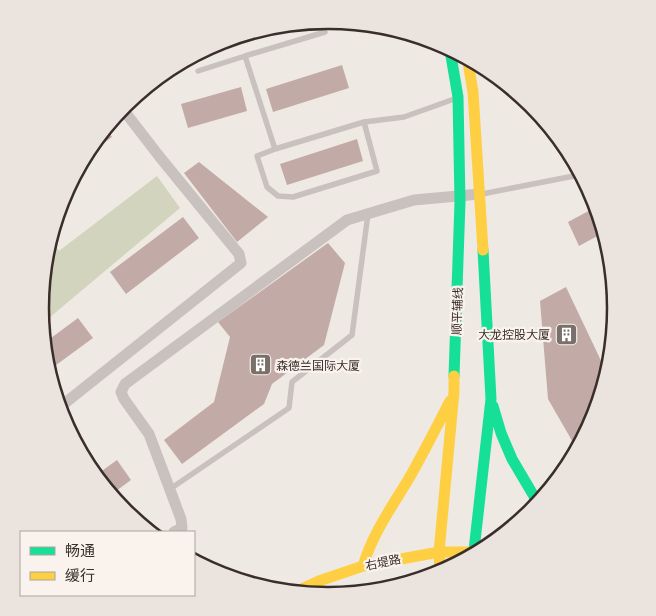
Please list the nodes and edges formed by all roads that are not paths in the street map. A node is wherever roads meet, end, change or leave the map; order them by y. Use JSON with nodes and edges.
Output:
{"nodes":[{"id":1,"x":325,"y":32,"type":"dead end"},
{"id":2,"x":245,"y":56,"type":"junction"},
{"id":3,"x":451,"y":58,"type":"edge"},
{"id":4,"x":469,"y":66,"type":"edge"},
{"id":5,"x":198,"y":71,"type":"dead end"},
{"id":6,"x":473,"y":92,"type":"junction"},
{"id":7,"x":458,"y":97,"type":"junction"},
{"id":8,"x":127,"y":115,"type":"edge"},
{"id":9,"x":364,"y":122,"type":"junction"},
{"id":10,"x":275,"y":149,"type":"junction"},
{"id":11,"x":574,"y":176,"type":"edge"},
{"id":12,"x":480,"y":194,"type":"junction"},
{"id":13,"x":460,"y":196,"type":"junction"},
{"id":14,"x":368,"y":214,"type":"junction"},
{"id":15,"x":454,"y":392,"type":"junction"},
{"id":16,"x":491,"y":400,"type":"junction"},
{"id":17,"x":65,"y":402,"type":"edge"},
{"id":18,"x":170,"y":489,"type":"junction"},
{"id":19,"x":534,"y":496,"type":"edge"},
{"id":20,"x":176,"y":531,"type":"edge"},
{"id":21,"x":474,"y":546,"type":"edge"},
{"id":22,"x":439,"y":552,"type":"junction"},
{"id":23,"x":464,"y":552,"type":"edge"},
{"id":24,"x":440,"y":564,"type":"edge"},
{"id":25,"x":363,"y":566,"type":"junction"},
{"id":26,"x":307,"y":587,"type":"edge"}],
"edges":[{"from":1,"to":2,"type":"lane"},
{"from":2,"to":5,"type":"lane"},
{"from":2,"to":10,"type":"lane"},
{"from":3,"to":7,"type":"main road","name":"顺平辅线"},
{"from":4,"to":6,"type":"main road"},
{"from":6,"to":7,"type":"lane"},
{"from":6,"to":12,"type":"main road"},
{"from":7,"to":9,"type":"lane"},
{"from":7,"to":13,"type":"main road","name":"顺平辅线"},
{"from":8,"to":17,"type":"street"},
{"from":9,"to":10,"type":"lane"},
{"from":9,"to":10,"type":"lane"},
{"from":11,"to":12,"type":"lane"},
{"from":12,"to":13,"type":"street"},
{"from":12,"to":16,"type":"main road"},
{"from":13,"to":14,"type":"street"},
{"from":13,"to":15,"type":"main road","name":"顺平辅线"},
{"from":14,"to":18,"type":"lane"},
{"from":14,"to":18,"type":"street"},
{"from":15,"to":22,"type":"main road","name":"顺平辅线"},
{"from":15,"to":25,"type":"main road"},
{"from":16,"to":19,"type":"main road"},
{"from":16,"to":21,"type":"main road"},
{"from":18,"to":20,"type":"street"},
{"from":22,"to":23,"type":"main road","name":"右堤路"},
{"from":22,"to":24,"type":"main road","name":"顺平辅线"},
{"from":22,"to":25,"type":"main road","name":"右堤路"},
{"from":25,"to":26,"type":"main road","name":"右堤路"}]}
